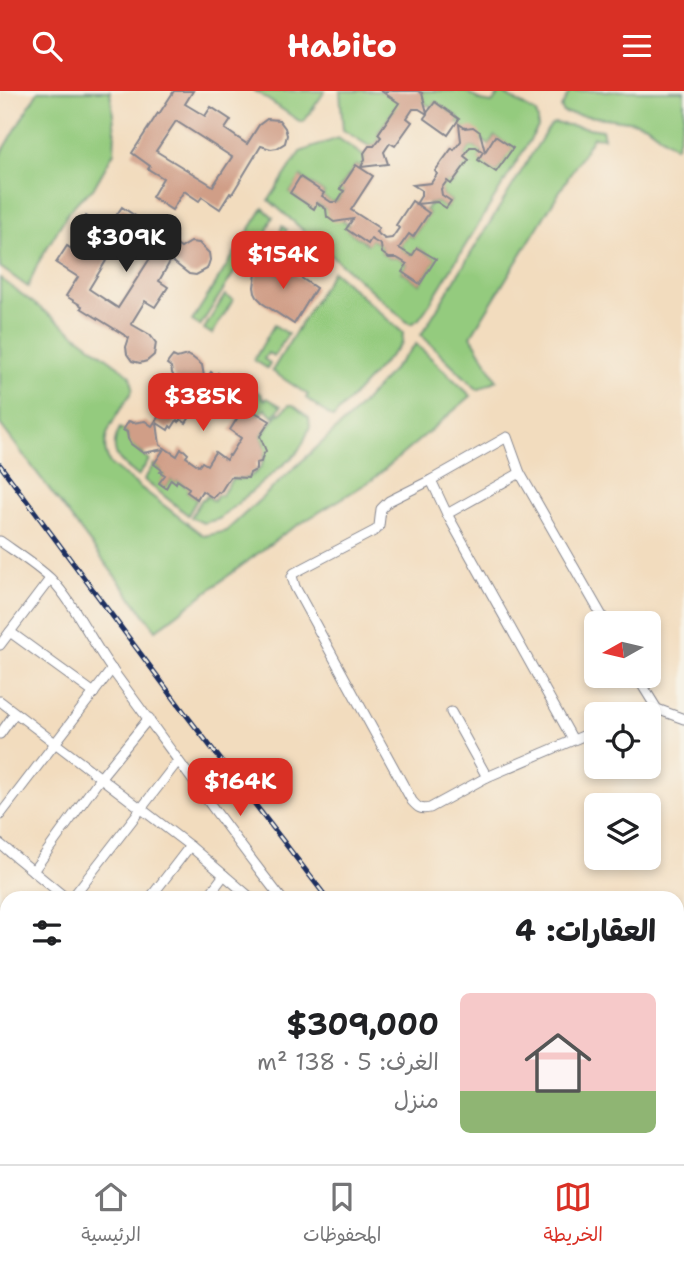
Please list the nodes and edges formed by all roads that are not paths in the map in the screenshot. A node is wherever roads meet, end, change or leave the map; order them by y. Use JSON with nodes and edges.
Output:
{"nodes":[{"id":1,"x":520,"y":473,"type":"junction"},
{"id":2,"x":431,"y":480,"type":"junction"},
{"id":3,"x":447,"y":515,"type":"junction"},
{"id":4,"x":1,"y":545,"type":"edge"},
{"id":5,"x":50,"y":579,"type":"junction"},
{"id":6,"x":599,"y":611,"type":"edge"},
{"id":7,"x":10,"y":632,"type":"junction"},
{"id":8,"x":0,"y":645,"type":"edge"},
{"id":9,"x":112,"y":669,"type":"junction"},
{"id":10,"x":93,"y":693,"type":"junction"},
{"id":11,"x":0,"y":701,"type":"edge"},
{"id":12,"x":661,"y":710,"type":"edge"},
{"id":13,"x":451,"y":712,"type":"dead end"},
{"id":14,"x":15,"y":713,"type":"junction"},
{"id":15,"x":149,"y":718,"type":"junction"},
{"id":16,"x":684,"y":719,"type":"edge"},
{"id":17,"x":0,"y":733,"type":"edge"},
{"id":18,"x":584,"y":735,"type":"edge"},
{"id":19,"x":573,"y":740,"type":"junction"},
{"id":20,"x":57,"y":743,"type":"junction"},
{"id":21,"x":178,"y":761,"type":"junction"},
{"id":22,"x":101,"y":777,"type":"junction"},
{"id":23,"x":487,"y":777,"type":"junction"},
{"id":24,"x":140,"y":809,"type":"junction"},
{"id":25,"x":0,"y":815,"type":"edge"},
{"id":26,"x":0,"y":844,"type":"edge"},
{"id":27,"x":190,"y":846,"type":"junction"},
{"id":28,"x":33,"y":871,"type":"junction"},
{"id":29,"x":225,"y":875,"type":"junction"},
{"id":30,"x":57,"y":891,"type":"edge"},
{"id":31,"x":77,"y":891,"type":"edge"},
{"id":32,"x":155,"y":891,"type":"edge"},
{"id":33,"x":212,"y":891,"type":"edge"},
{"id":34,"x":243,"y":891,"type":"edge"},
{"id":35,"x":272,"y":891,"type":"edge"}],
"edges":[{"from":1,"to":2,"type":"street"},
{"from":1,"to":3,"type":"street"},
{"from":1,"to":6,"type":"street"},
{"from":2,"to":3,"type":"street"},
{"from":2,"to":23,"type":"street"},
{"from":3,"to":19,"type":"street"},
{"from":4,"to":5,"type":"street"},
{"from":5,"to":7,"type":"street"},
{"from":5,"to":9,"type":"street"},
{"from":7,"to":8,"type":"street"},
{"from":7,"to":10,"type":"street"},
{"from":9,"to":10,"type":"street"},
{"from":9,"to":15,"type":"street"},
{"from":10,"to":20,"type":"street"},
{"from":11,"to":14,"type":"street"},
{"from":12,"to":16,"type":"street"},
{"from":13,"to":23,"type":"street"},
{"from":14,"to":17,"type":"street"},
{"from":14,"to":20,"type":"street"},
{"from":15,"to":21,"type":"street"},
{"from":15,"to":22,"type":"street"},
{"from":18,"to":19,"type":"street"},
{"from":19,"to":23,"type":"street"},
{"from":20,"to":22,"type":"street"},
{"from":20,"to":25,"type":"street"},
{"from":21,"to":24,"type":"street"},
{"from":21,"to":35,"type":"street"},
{"from":22,"to":24,"type":"street"},
{"from":22,"to":28,"type":"street"},
{"from":24,"to":27,"type":"street"},
{"from":24,"to":31,"type":"street"},
{"from":26,"to":28,"type":"street"},
{"from":27,"to":29,"type":"street"},
{"from":27,"to":32,"type":"street"},
{"from":28,"to":30,"type":"street"},
{"from":29,"to":33,"type":"street"},
{"from":29,"to":34,"type":"street"}]}
